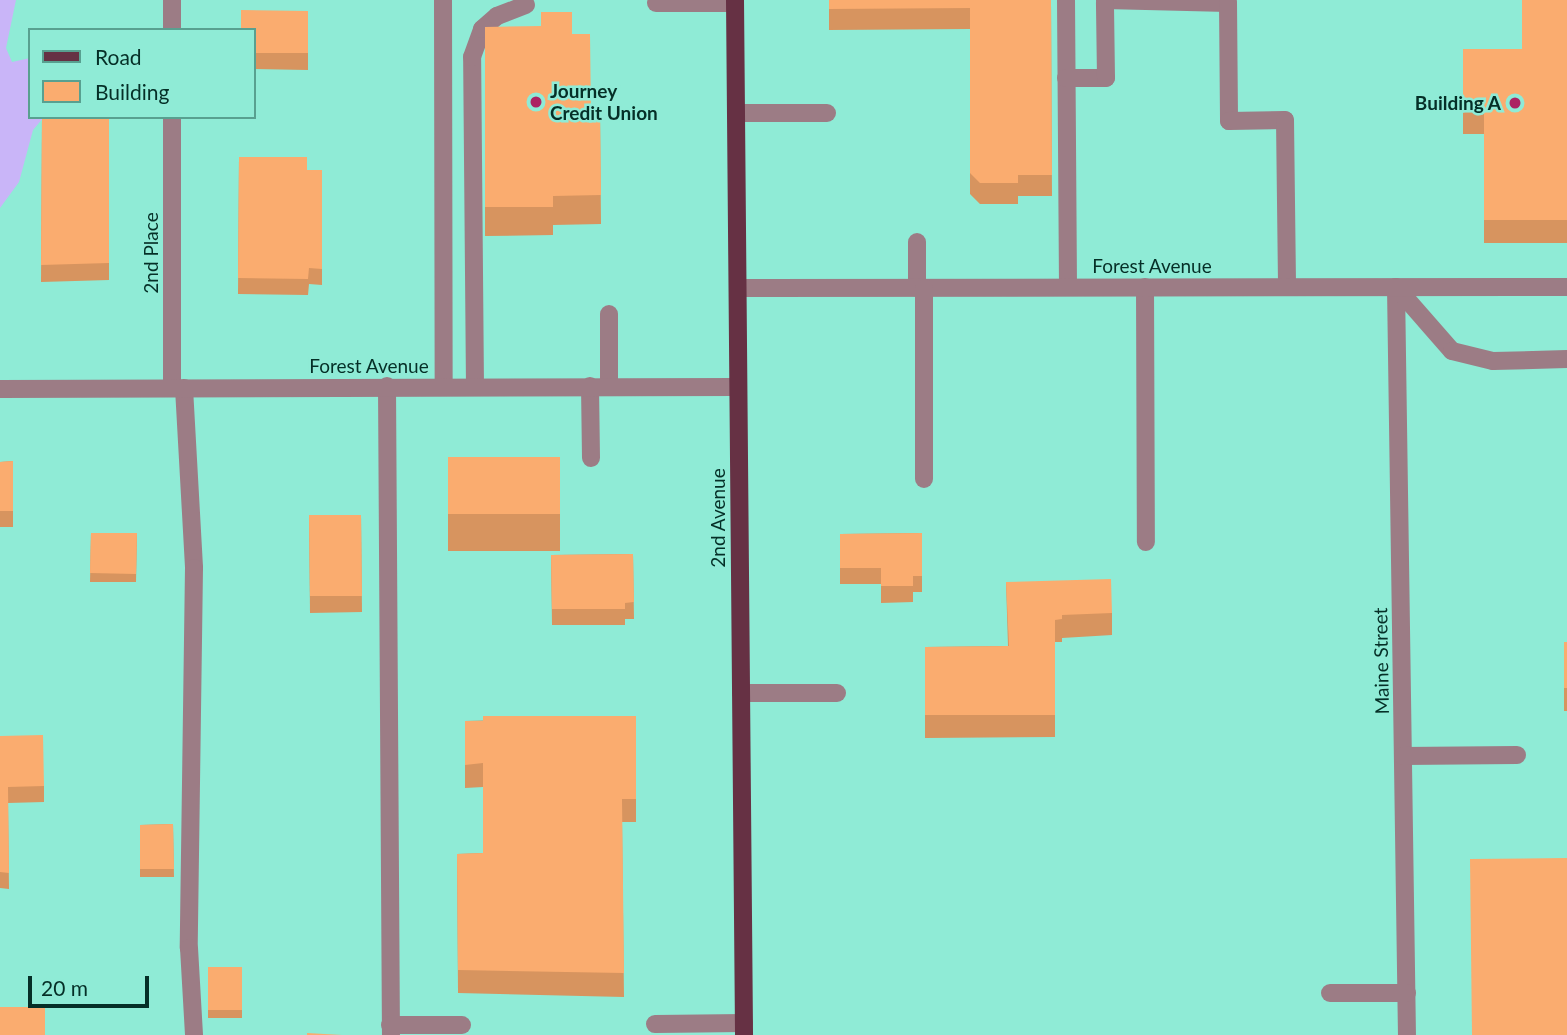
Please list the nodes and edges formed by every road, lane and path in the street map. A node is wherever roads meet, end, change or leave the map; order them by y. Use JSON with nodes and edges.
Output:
{"nodes":[{"id":1,"x":172,"y":0,"type":"edge"},
{"id":2,"x":443,"y":0,"type":"edge"},
{"id":3,"x":1066,"y":0,"type":"edge"},
{"id":4,"x":735,"y":1,"type":"edge"},
{"id":5,"x":1105,"y":2,"type":"edge"},
{"id":6,"x":656,"y":3,"type":"dead end"},
{"id":7,"x":526,"y":5,"type":"dead end"},
{"id":8,"x":172,"y":28,"type":"edge"},
{"id":9,"x":1066,"y":78,"type":"junction"},
{"id":10,"x":736,"y":113,"type":"junction"},
{"id":11,"x":827,"y":113,"type":"dead end"},
{"id":12,"x":172,"y":119,"type":"edge"},
{"id":13,"x":917,"y":242,"type":"dead end"},
{"id":14,"x":1567,"y":286,"type":"edge"},
{"id":15,"x":1068,"y":287,"type":"junction"},
{"id":16,"x":1145,"y":287,"type":"junction"},
{"id":17,"x":1287,"y":287,"type":"junction"},
{"id":18,"x":1396,"y":287,"type":"junction"},
{"id":19,"x":738,"y":288,"type":"junction"},
{"id":20,"x":920,"y":288,"type":"junction"},
{"id":21,"x":609,"y":314,"type":"dead end"},
{"id":22,"x":1567,"y":359,"type":"edge"},
{"id":23,"x":387,"y":386,"type":"junction"},
{"id":24,"x":590,"y":386,"type":"junction"},
{"id":25,"x":609,"y":386,"type":"junction"},
{"id":26,"x":444,"y":387,"type":"junction"},
{"id":27,"x":475,"y":387,"type":"junction"},
{"id":28,"x":738,"y":387,"type":"junction"},
{"id":29,"x":178,"y":388,"type":"junction"},
{"id":30,"x":0,"y":389,"type":"edge"},
{"id":31,"x":591,"y":458,"type":"dead end"},
{"id":32,"x":924,"y":479,"type":"dead end"},
{"id":33,"x":1146,"y":542,"type":"dead end"},
{"id":34,"x":741,"y":693,"type":"junction"},
{"id":35,"x":837,"y":693,"type":"dead end"},
{"id":36,"x":1517,"y":755,"type":"dead end"},
{"id":37,"x":1403,"y":756,"type":"junction"},
{"id":38,"x":1330,"y":993,"type":"dead end"},
{"id":39,"x":1407,"y":993,"type":"junction"},
{"id":40,"x":655,"y":1024,"type":"dead end"},
{"id":41,"x":462,"y":1025,"type":"dead end"},
{"id":42,"x":744,"y":1029,"type":"edge"},
{"id":43,"x":391,"y":1030,"type":"edge"},
{"id":44,"x":194,"y":1035,"type":"edge"},
{"id":45,"x":1407,"y":1035,"type":"edge"}],
"edges":[{"from":1,"to":8,"type":"street"},
{"from":2,"to":26,"type":"street"},
{"from":3,"to":9,"type":"street"},
{"from":4,"to":6,"type":"street"},
{"from":4,"to":10,"type":"main road","name":"2nd Avenue"},
{"from":5,"to":9,"type":"street"},
{"from":5,"to":17,"type":"street"},
{"from":7,"to":27,"type":"street"},
{"from":9,"to":15,"type":"street"},
{"from":10,"to":11,"type":"street"},
{"from":10,"to":19,"type":"main road","name":"2nd Avenue"},
{"from":12,"to":29,"type":"street","name":"2nd Place"},
{"from":13,"to":20,"type":"street"},
{"from":14,"to":18,"type":"street","name":"Forest Avenue"},
{"from":15,"to":16,"type":"street","name":"Forest Avenue"},
{"from":15,"to":20,"type":"street","name":"Forest Avenue"},
{"from":16,"to":17,"type":"street","name":"Forest Avenue"},
{"from":16,"to":33,"type":"street"},
{"from":17,"to":18,"type":"street","name":"Forest Avenue"},
{"from":18,"to":22,"type":"street"},
{"from":18,"to":37,"type":"street","name":"Maine Street"},
{"from":19,"to":20,"type":"street","name":"Forest Avenue"},
{"from":19,"to":28,"type":"main road","name":"2nd Avenue"},
{"from":20,"to":32,"type":"street"},
{"from":21,"to":25,"type":"street"},
{"from":23,"to":26,"type":"street","name":"Forest Avenue"},
{"from":23,"to":29,"type":"street","name":"Forest Avenue"},
{"from":23,"to":43,"type":"street"},
{"from":24,"to":25,"type":"street","name":"Forest Avenue"},
{"from":24,"to":27,"type":"street","name":"Forest Avenue"},
{"from":24,"to":31,"type":"street"},
{"from":25,"to":28,"type":"street","name":"Forest Avenue"},
{"from":26,"to":27,"type":"street","name":"Forest Avenue"},
{"from":28,"to":34,"type":"main road","name":"2nd Avenue"},
{"from":29,"to":30,"type":"street","name":"Forest Avenue"},
{"from":29,"to":44,"type":"street","name":"2nd Place"},
{"from":34,"to":35,"type":"street"},
{"from":34,"to":42,"type":"main road","name":"2nd Avenue"},
{"from":36,"to":37,"type":"street"},
{"from":37,"to":39,"type":"street","name":"Maine Street"},
{"from":38,"to":39,"type":"street"},
{"from":39,"to":45,"type":"street","name":"Maine Street"},
{"from":40,"to":42,"type":"street"},
{"from":41,"to":43,"type":"street"}]}
